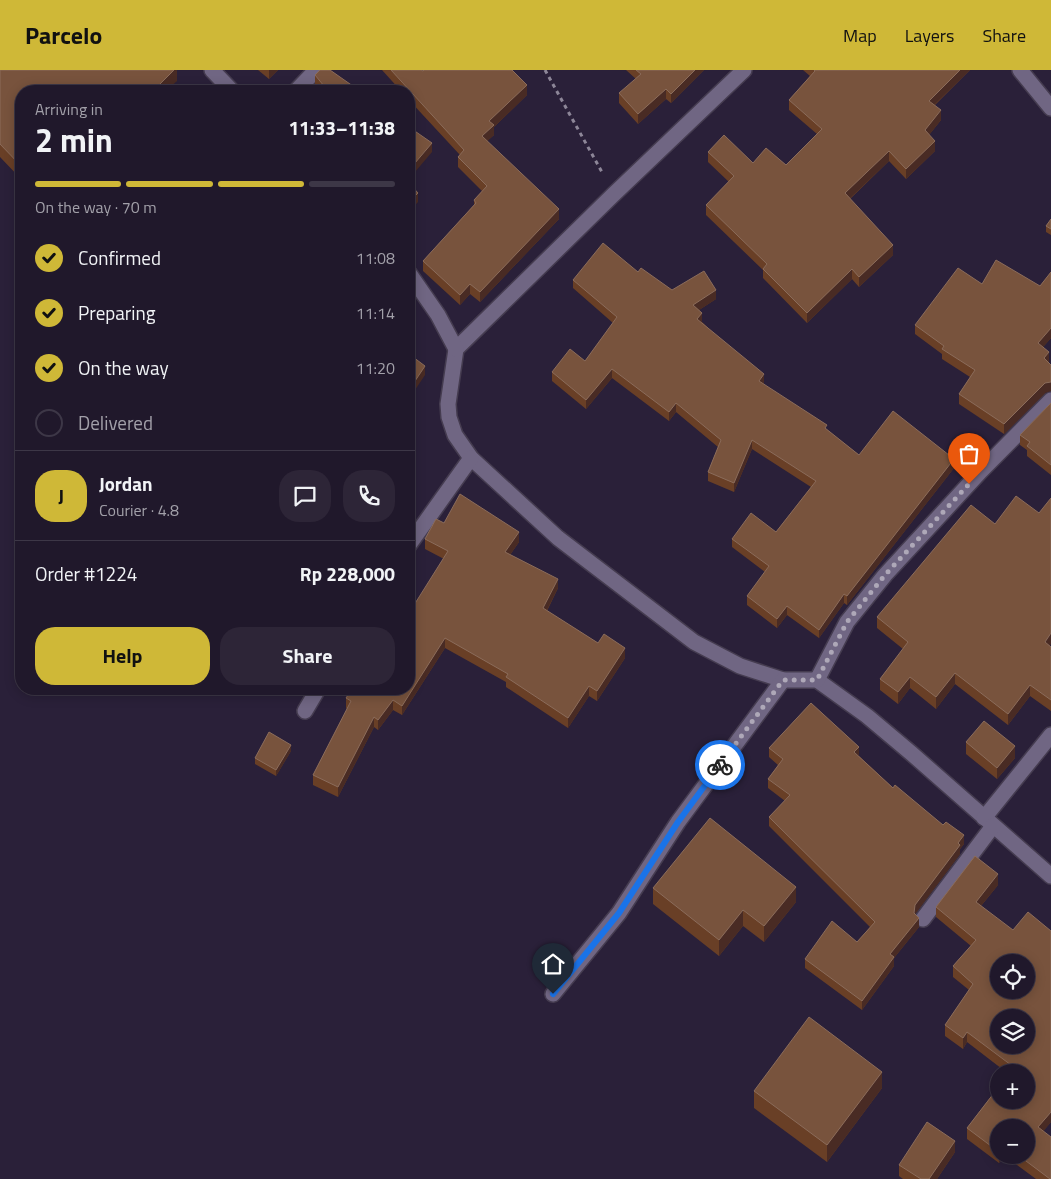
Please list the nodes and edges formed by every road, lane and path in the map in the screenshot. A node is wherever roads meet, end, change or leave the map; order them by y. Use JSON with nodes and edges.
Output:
{"nodes":[{"id":1,"x":212,"y":70,"type":"edge"},
{"id":2,"x":316,"y":70,"type":"edge"},
{"id":3,"x":545,"y":70,"type":"edge"},
{"id":4,"x":744,"y":70,"type":"edge"},
{"id":5,"x":1020,"y":70,"type":"edge"},
{"id":6,"x":226,"y":85,"type":"edge"},
{"id":7,"x":302,"y":85,"type":"edge"},
{"id":8,"x":1051,"y":108,"type":"edge"},
{"id":9,"x":614,"y":194,"type":"junction"},
{"id":10,"x":415,"y":282,"type":"edge"},
{"id":11,"x":456,"y":349,"type":"junction"},
{"id":12,"x":1051,"y":400,"type":"edge"},
{"id":13,"x":471,"y":458,"type":"junction"},
{"id":14,"x":415,"y":537,"type":"edge"},
{"id":15,"x":783,"y":680,"type":"junction"},
{"id":16,"x":817,"y":680,"type":"junction"},
{"id":17,"x":314,"y":695,"type":"edge"},
{"id":18,"x":305,"y":711,"type":"dead end"},
{"id":19,"x":1051,"y":735,"type":"edge"},
{"id":20,"x":988,"y":822,"type":"junction"},
{"id":21,"x":1051,"y":876,"type":"edge"},
{"id":22,"x":922,"y":919,"type":"dead end"},
{"id":23,"x":553,"y":994,"type":"dead end"}],
"edges":[{"from":1,"to":6,"type":"street"},
{"from":2,"to":7,"type":"street"},
{"from":3,"to":9,"type":"path"},
{"from":4,"to":9,"type":"street"},
{"from":5,"to":8,"type":"street"},
{"from":9,"to":11,"type":"street"},
{"from":10,"to":11,"type":"street"},
{"from":11,"to":13,"type":"street"},
{"from":12,"to":16,"type":"street"},
{"from":13,"to":14,"type":"street"},
{"from":13,"to":15,"type":"street"},
{"from":15,"to":16,"type":"street"},
{"from":15,"to":23,"type":"street"},
{"from":16,"to":20,"type":"street"},
{"from":17,"to":18,"type":"street"},
{"from":19,"to":20,"type":"street"},
{"from":20,"to":21,"type":"street"},
{"from":20,"to":22,"type":"street"}]}
